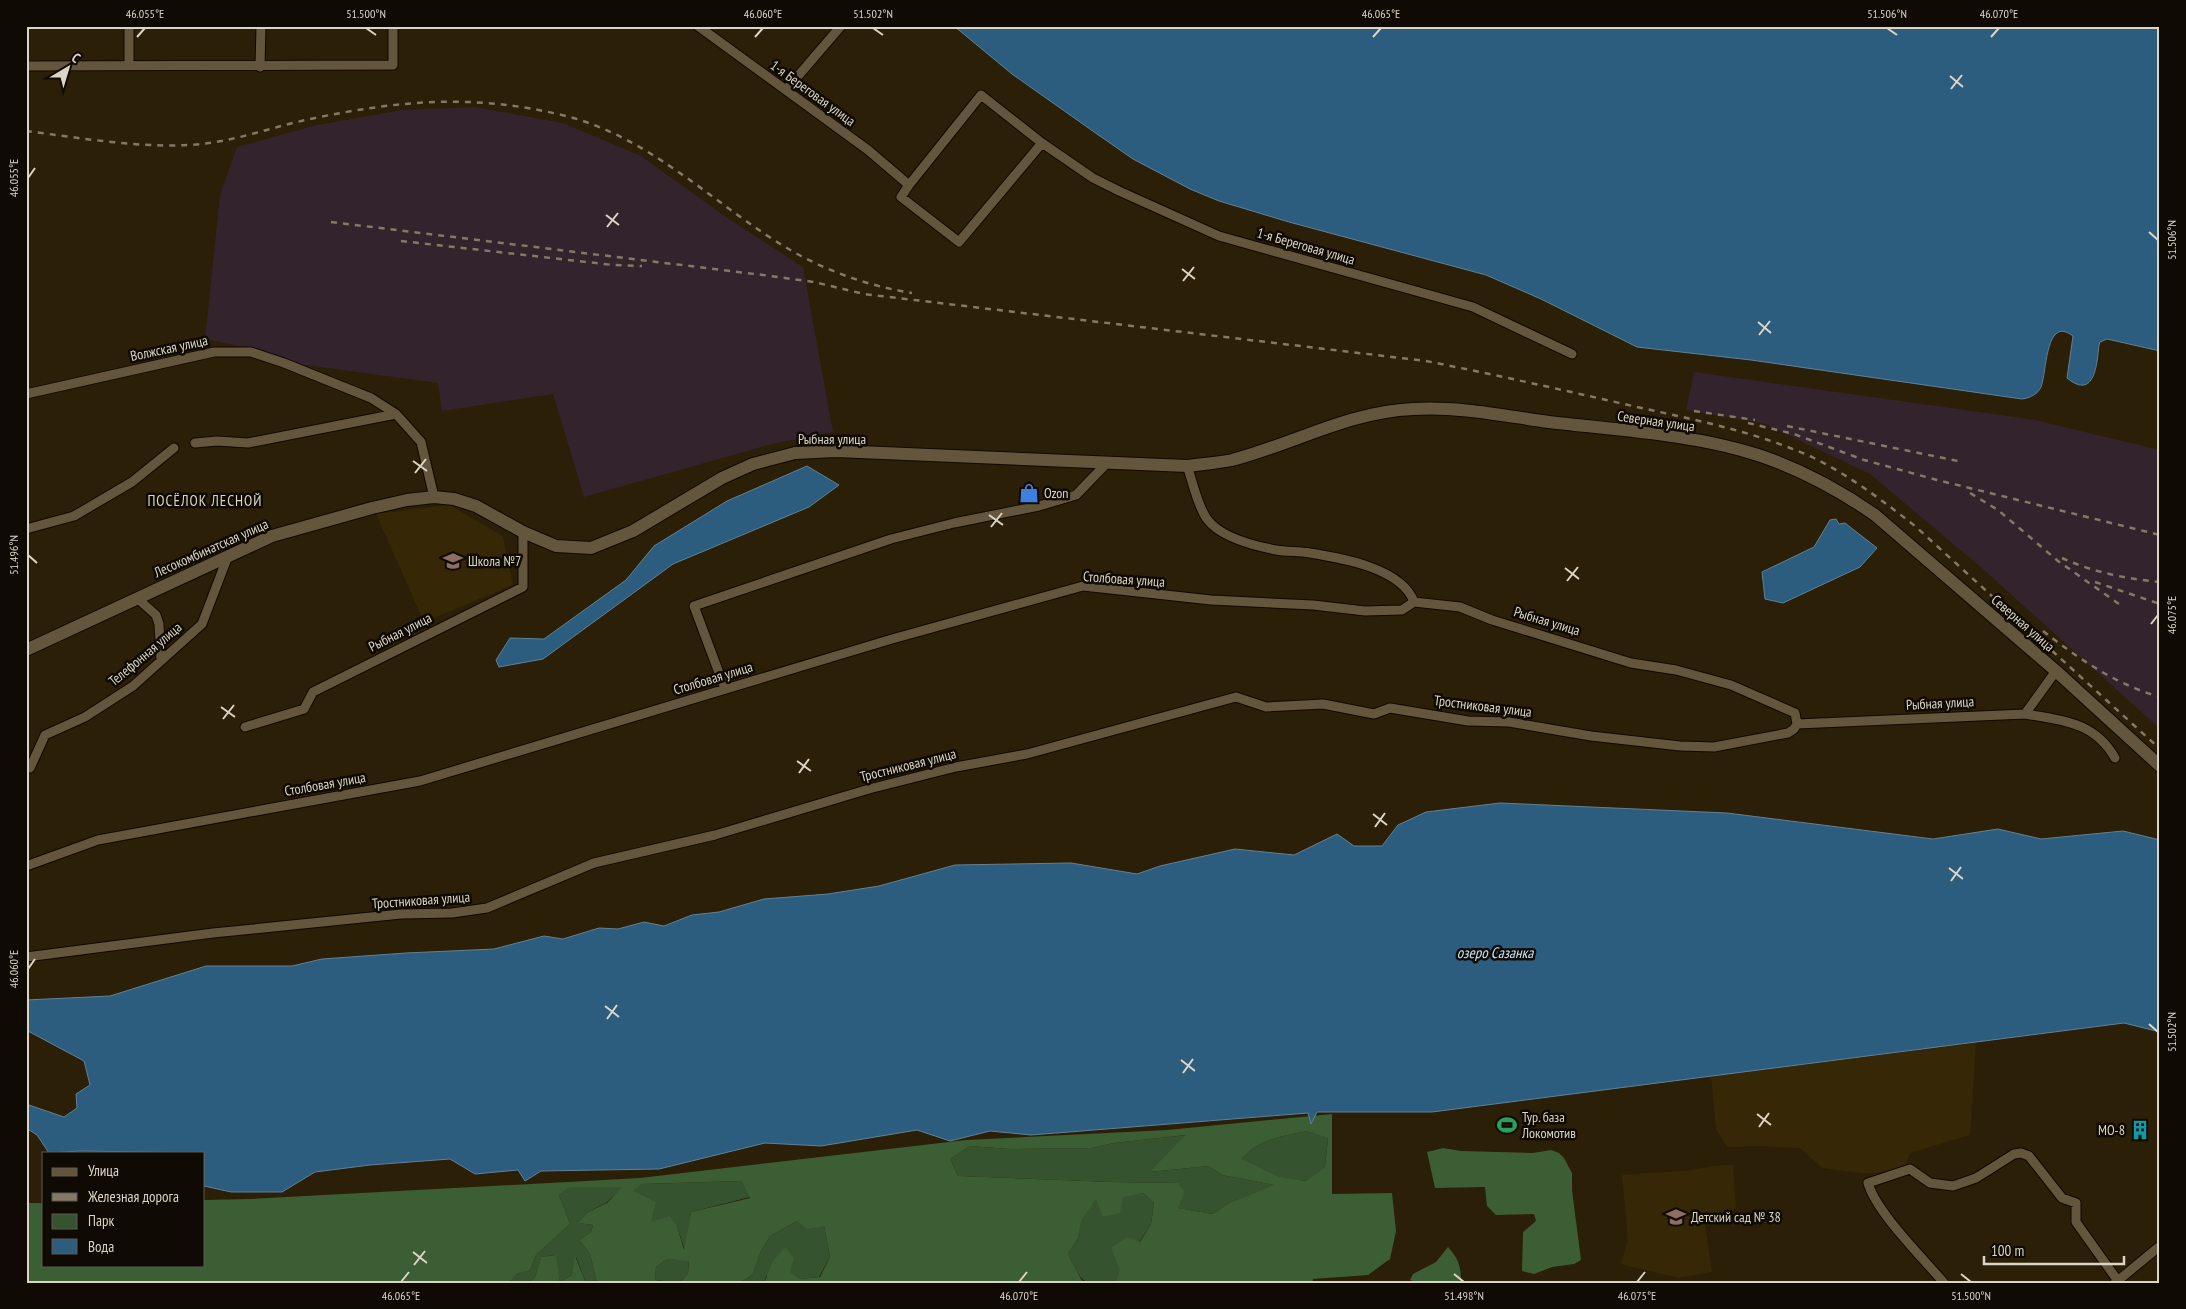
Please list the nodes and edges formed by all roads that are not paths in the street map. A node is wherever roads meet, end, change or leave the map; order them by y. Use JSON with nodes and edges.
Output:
{"nodes":[{"id":1,"x":129,"y":26,"type":"edge"},
{"id":2,"x":261,"y":26,"type":"edge"},
{"id":3,"x":393,"y":26,"type":"edge"},
{"id":4,"x":698,"y":26,"type":"edge"},
{"id":5,"x":841,"y":26,"type":"edge"},
{"id":6,"x":128,"y":65,"type":"junction"},
{"id":7,"x":26,"y":66,"type":"edge"},
{"id":8,"x":260,"y":66,"type":"junction"},
{"id":9,"x":786,"y":90,"type":"junction"},
{"id":10,"x":1042,"y":143,"type":"junction"},
{"id":11,"x":908,"y":185,"type":"junction"},
{"id":12,"x":1572,"y":354,"type":"dead end"},
{"id":13,"x":26,"y":394,"type":"edge"},
{"id":14,"x":396,"y":414,"type":"junction"},
{"id":15,"x":195,"y":443,"type":"dead end"},
{"id":16,"x":174,"y":448,"type":"dead end"},
{"id":17,"x":1106,"y":464,"type":"junction"},
{"id":18,"x":1187,"y":466,"type":"junction"},
{"id":19,"x":434,"y":497,"type":"junction"},
{"id":20,"x":476,"y":506,"type":"joint"},
{"id":21,"x":26,"y":529,"type":"edge"},
{"id":22,"x":523,"y":532,"type":"junction"},
{"id":23,"x":228,"y":555,"type":"junction"},
{"id":24,"x":137,"y":598,"type":"junction"},
{"id":25,"x":1414,"y":602,"type":"junction"},
{"id":26,"x":26,"y":650,"type":"edge"},
{"id":27,"x":161,"y":661,"type":"junction"},
{"id":28,"x":2056,"y":671,"type":"junction"},
{"id":29,"x":725,"y":689,"type":"junction"},
{"id":30,"x":2024,"y":714,"type":"junction"},
{"id":31,"x":1797,"y":724,"type":"junction"},
{"id":32,"x":245,"y":727,"type":"dead end"},
{"id":33,"x":2115,"y":758,"type":"dead end"},
{"id":34,"x":2160,"y":766,"type":"edge"},
{"id":35,"x":30,"y":768,"type":"dead end"},
{"id":36,"x":26,"y":866,"type":"edge"},
{"id":37,"x":26,"y":956,"type":"edge"},
{"id":38,"x":2160,"y":1246,"type":"edge"},
{"id":39,"x":2117,"y":1282,"type":"edge"},
{"id":40,"x":1944,"y":1283,"type":"edge"}],
"edges":[{"from":1,"to":6,"type":"street"},
{"from":2,"to":8,"type":"street"},
{"from":3,"to":8,"type":"street"},
{"from":4,"to":9,"type":"street","name":"1-я Береговая улица"},
{"from":5,"to":9,"type":"street"},
{"from":6,"to":7,"type":"street"},
{"from":6,"to":8,"type":"street"},
{"from":9,"to":11,"type":"street","name":"1-я Береговая улица"},
{"from":10,"to":11,"type":"street","name":"1-я Береговая улица"},
{"from":10,"to":11,"type":"street"},
{"from":10,"to":12,"type":"street","name":"1-я Береговая улица"},
{"from":13,"to":14,"type":"street","name":"Волжская улица"},
{"from":14,"to":15,"type":"street"},
{"from":14,"to":19,"type":"street","name":"Волжская улица"},
{"from":16,"to":21,"type":"street"},
{"from":17,"to":18,"type":"street","name":"Рыбная улица"},
{"from":17,"to":22,"type":"street","name":"Рыбная улица"},
{"from":17,"to":29,"type":"street"},
{"from":18,"to":25,"type":"street"},
{"from":18,"to":28,"type":"street","name":"Северная улица"},
{"from":19,"to":20,"type":"street","name":"Лесокомбинатская улица"},
{"from":19,"to":23,"type":"street","name":"Лесокомбинатская улица"},
{"from":20,"to":22,"type":"street","name":"Рыбная улица"},
{"from":22,"to":32,"type":"street","name":"Рыбная улица"},
{"from":23,"to":24,"type":"street","name":"Лесокомбинатская улица"},
{"from":23,"to":27,"type":"street","name":"Телефонная улица"},
{"from":24,"to":26,"type":"street","name":"Лесокомбинатская улица"},
{"from":24,"to":27,"type":"street"},
{"from":25,"to":29,"type":"street","name":"Столбовая улица"},
{"from":25,"to":31,"type":"street","name":"Рыбная улица"},
{"from":27,"to":35,"type":"street","name":"Телефонная улица"},
{"from":28,"to":30,"type":"street"},
{"from":28,"to":34,"type":"street"},
{"from":29,"to":36,"type":"street","name":"Столбовая улица"},
{"from":30,"to":31,"type":"street","name":"Рыбная улица"},
{"from":30,"to":33,"type":"street","name":"Рыбная улица"},
{"from":31,"to":37,"type":"street","name":"Тростниковая улица"},
{"from":38,"to":39,"type":"street"},
{"from":39,"to":40,"type":"street"}]}
